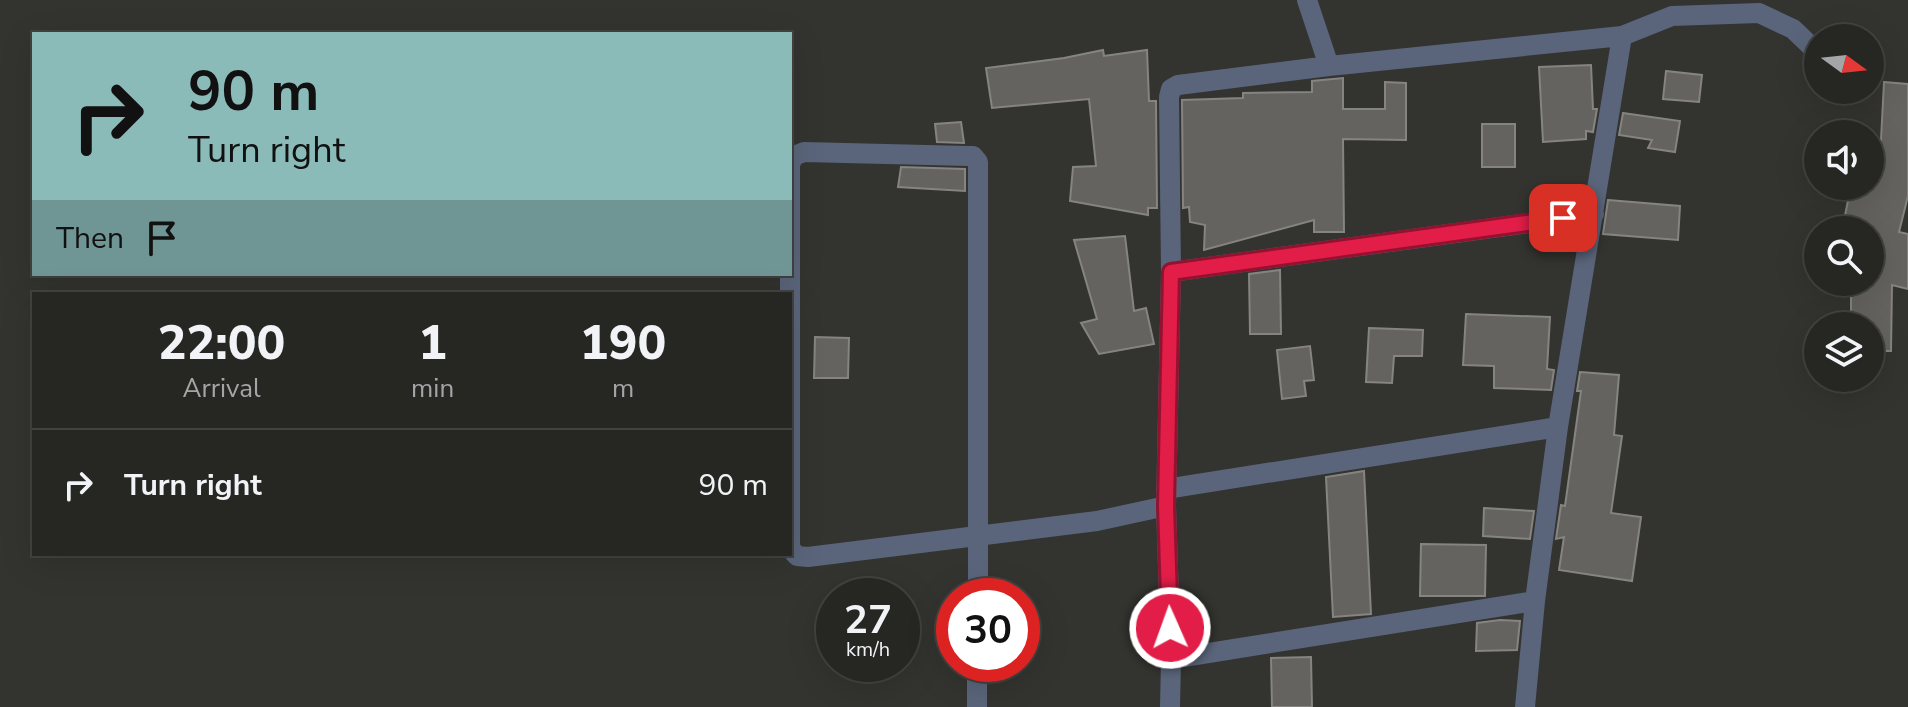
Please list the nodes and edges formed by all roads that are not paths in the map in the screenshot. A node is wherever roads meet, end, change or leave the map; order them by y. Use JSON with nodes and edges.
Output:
{"nodes":[{"id":1,"x":1307,"y":0,"type":"edge"},
{"id":2,"x":1622,"y":36,"type":"junction"},
{"id":3,"x":1804,"y":40,"type":"edge"},
{"id":4,"x":1329,"y":66,"type":"junction"},
{"id":5,"x":792,"y":160,"type":"edge"},
{"id":6,"x":1594,"y":214,"type":"junction"},
{"id":7,"x":1171,"y":272,"type":"junction"},
{"id":8,"x":1558,"y":427,"type":"junction"},
{"id":9,"x":1166,"y":498,"type":"junction"},
{"id":10,"x":978,"y":535,"type":"junction"},
{"id":11,"x":792,"y":550,"type":"edge"},
{"id":12,"x":978,"y":578,"type":"edge"},
{"id":13,"x":1535,"y":601,"type":"junction"},
{"id":14,"x":1171,"y":659,"type":"junction"},
{"id":15,"x":977,"y":682,"type":"edge"},
{"id":16,"x":977,"y":707,"type":"edge"},
{"id":17,"x":1170,"y":707,"type":"edge"},
{"id":18,"x":1525,"y":707,"type":"edge"}],
"edges":[{"from":1,"to":4,"type":"street"},
{"from":2,"to":3,"type":"street"},
{"from":2,"to":4,"type":"street"},
{"from":2,"to":6,"type":"street"},
{"from":4,"to":7,"type":"street"},
{"from":5,"to":10,"type":"street"},
{"from":6,"to":7,"type":"street"},
{"from":6,"to":8,"type":"street"},
{"from":7,"to":9,"type":"street"},
{"from":8,"to":9,"type":"street"},
{"from":8,"to":13,"type":"street"},
{"from":9,"to":10,"type":"street"},
{"from":9,"to":14,"type":"street"},
{"from":10,"to":11,"type":"street"},
{"from":10,"to":12,"type":"street"},
{"from":13,"to":14,"type":"street"},
{"from":13,"to":18,"type":"street"},
{"from":14,"to":17,"type":"street"},
{"from":15,"to":16,"type":"street"}]}
